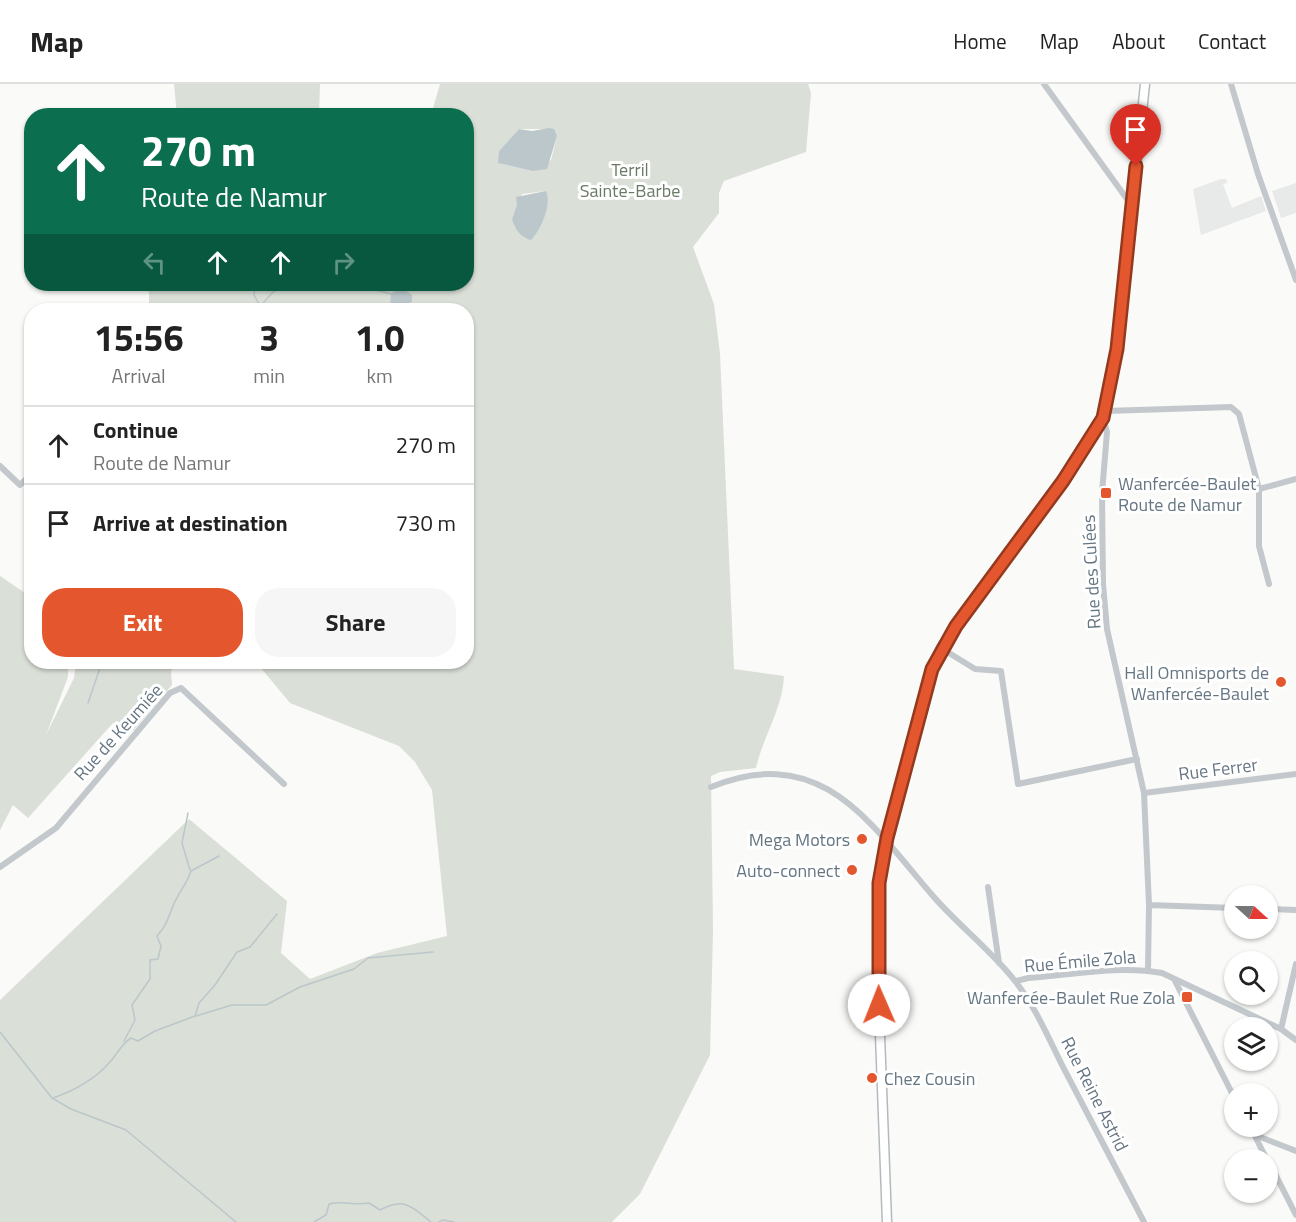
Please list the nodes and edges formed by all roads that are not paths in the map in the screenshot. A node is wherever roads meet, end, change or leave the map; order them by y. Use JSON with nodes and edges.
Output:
{"nodes":[{"id":1,"x":1044,"y":84,"type":"edge"},
{"id":2,"x":1145,"y":84,"type":"edge"},
{"id":3,"x":1231,"y":84,"type":"edge"},
{"id":4,"x":1131,"y":206,"type":"junction"},
{"id":5,"x":1296,"y":280,"type":"edge"},
{"id":6,"x":1104,"y":415,"type":"junction"},
{"id":7,"x":0,"y":466,"type":"edge"},
{"id":8,"x":1296,"y":479,"type":"edge"},
{"id":9,"x":24,"y":481,"type":"edge"},
{"id":10,"x":1259,"y":489,"type":"junction"},
{"id":11,"x":1269,"y":584,"type":"dead end"},
{"id":12,"x":942,"y":648,"type":"junction"},
{"id":13,"x":1137,"y":759,"type":"junction"},
{"id":14,"x":1296,"y":774,"type":"edge"},
{"id":15,"x":284,"y":784,"type":"dead end"},
{"id":16,"x":711,"y":787,"type":"dead end"},
{"id":17,"x":1144,"y":793,"type":"junction"},
{"id":18,"x":887,"y":838,"type":"junction"},
{"id":19,"x":0,"y":867,"type":"edge"},
{"id":20,"x":988,"y":887,"type":"dead end"},
{"id":21,"x":1149,"y":905,"type":"junction"},
{"id":22,"x":1224,"y":908,"type":"edge"},
{"id":23,"x":1278,"y":909,"type":"edge"},
{"id":24,"x":1296,"y":910,"type":"edge"},
{"id":25,"x":1296,"y":963,"type":"edge"},
{"id":26,"x":1000,"y":965,"type":"junction"},
{"id":27,"x":1148,"y":970,"type":"junction"},
{"id":28,"x":1173,"y":979,"type":"junction"},
{"id":29,"x":1016,"y":981,"type":"junction"},
{"id":30,"x":1281,"y":1029,"type":"junction"},
{"id":31,"x":1296,"y":1040,"type":"edge"},
{"id":32,"x":1227,"y":1083,"type":"edge"},
{"id":33,"x":1258,"y":1137,"type":"edge"},
{"id":34,"x":1296,"y":1151,"type":"edge"},
{"id":35,"x":1278,"y":1181,"type":"edge"},
{"id":36,"x":1296,"y":1215,"type":"edge"},
{"id":37,"x":886,"y":1222,"type":"edge"},
{"id":38,"x":1144,"y":1222,"type":"edge"}],
"edges":[{"from":1,"to":4,"type":"street"},
{"from":2,"to":4,"type":"main road"},
{"from":3,"to":5,"type":"street"},
{"from":4,"to":6,"type":"main road"},
{"from":6,"to":10,"type":"street"},
{"from":6,"to":12,"type":"main road"},
{"from":6,"to":13,"type":"street","name":"Rue des Culées"},
{"from":7,"to":9,"type":"street"},
{"from":8,"to":10,"type":"street"},
{"from":10,"to":11,"type":"street"},
{"from":12,"to":13,"type":"street"},
{"from":12,"to":18,"type":"main road"},
{"from":13,"to":17,"type":"street","name":"Rue des Culées"},
{"from":14,"to":17,"type":"street","name":"Rue Ferrer"},
{"from":15,"to":19,"type":"street","name":"Rue de Keumiée"},
{"from":16,"to":18,"type":"street","name":"Rue Reine Astrid"},
{"from":17,"to":21,"type":"street","name":"Rue des Culées"},
{"from":18,"to":26,"type":"street","name":"Rue Reine Astrid"},
{"from":18,"to":37,"type":"main road"},
{"from":20,"to":26,"type":"street"},
{"from":21,"to":22,"type":"street"},
{"from":21,"to":27,"type":"street","name":"Rue des Culées"},
{"from":23,"to":24,"type":"street"},
{"from":25,"to":30,"type":"street"},
{"from":26,"to":29,"type":"street","name":"Rue Reine Astrid"},
{"from":27,"to":28,"type":"street"},
{"from":27,"to":29,"type":"street","name":"Rue Émile Zola"},
{"from":28,"to":30,"type":"street"},
{"from":28,"to":32,"type":"street"},
{"from":29,"to":38,"type":"street","name":"Rue Reine Astrid"},
{"from":30,"to":31,"type":"street"},
{"from":33,"to":34,"type":"street"},
{"from":35,"to":36,"type":"street"}]}
